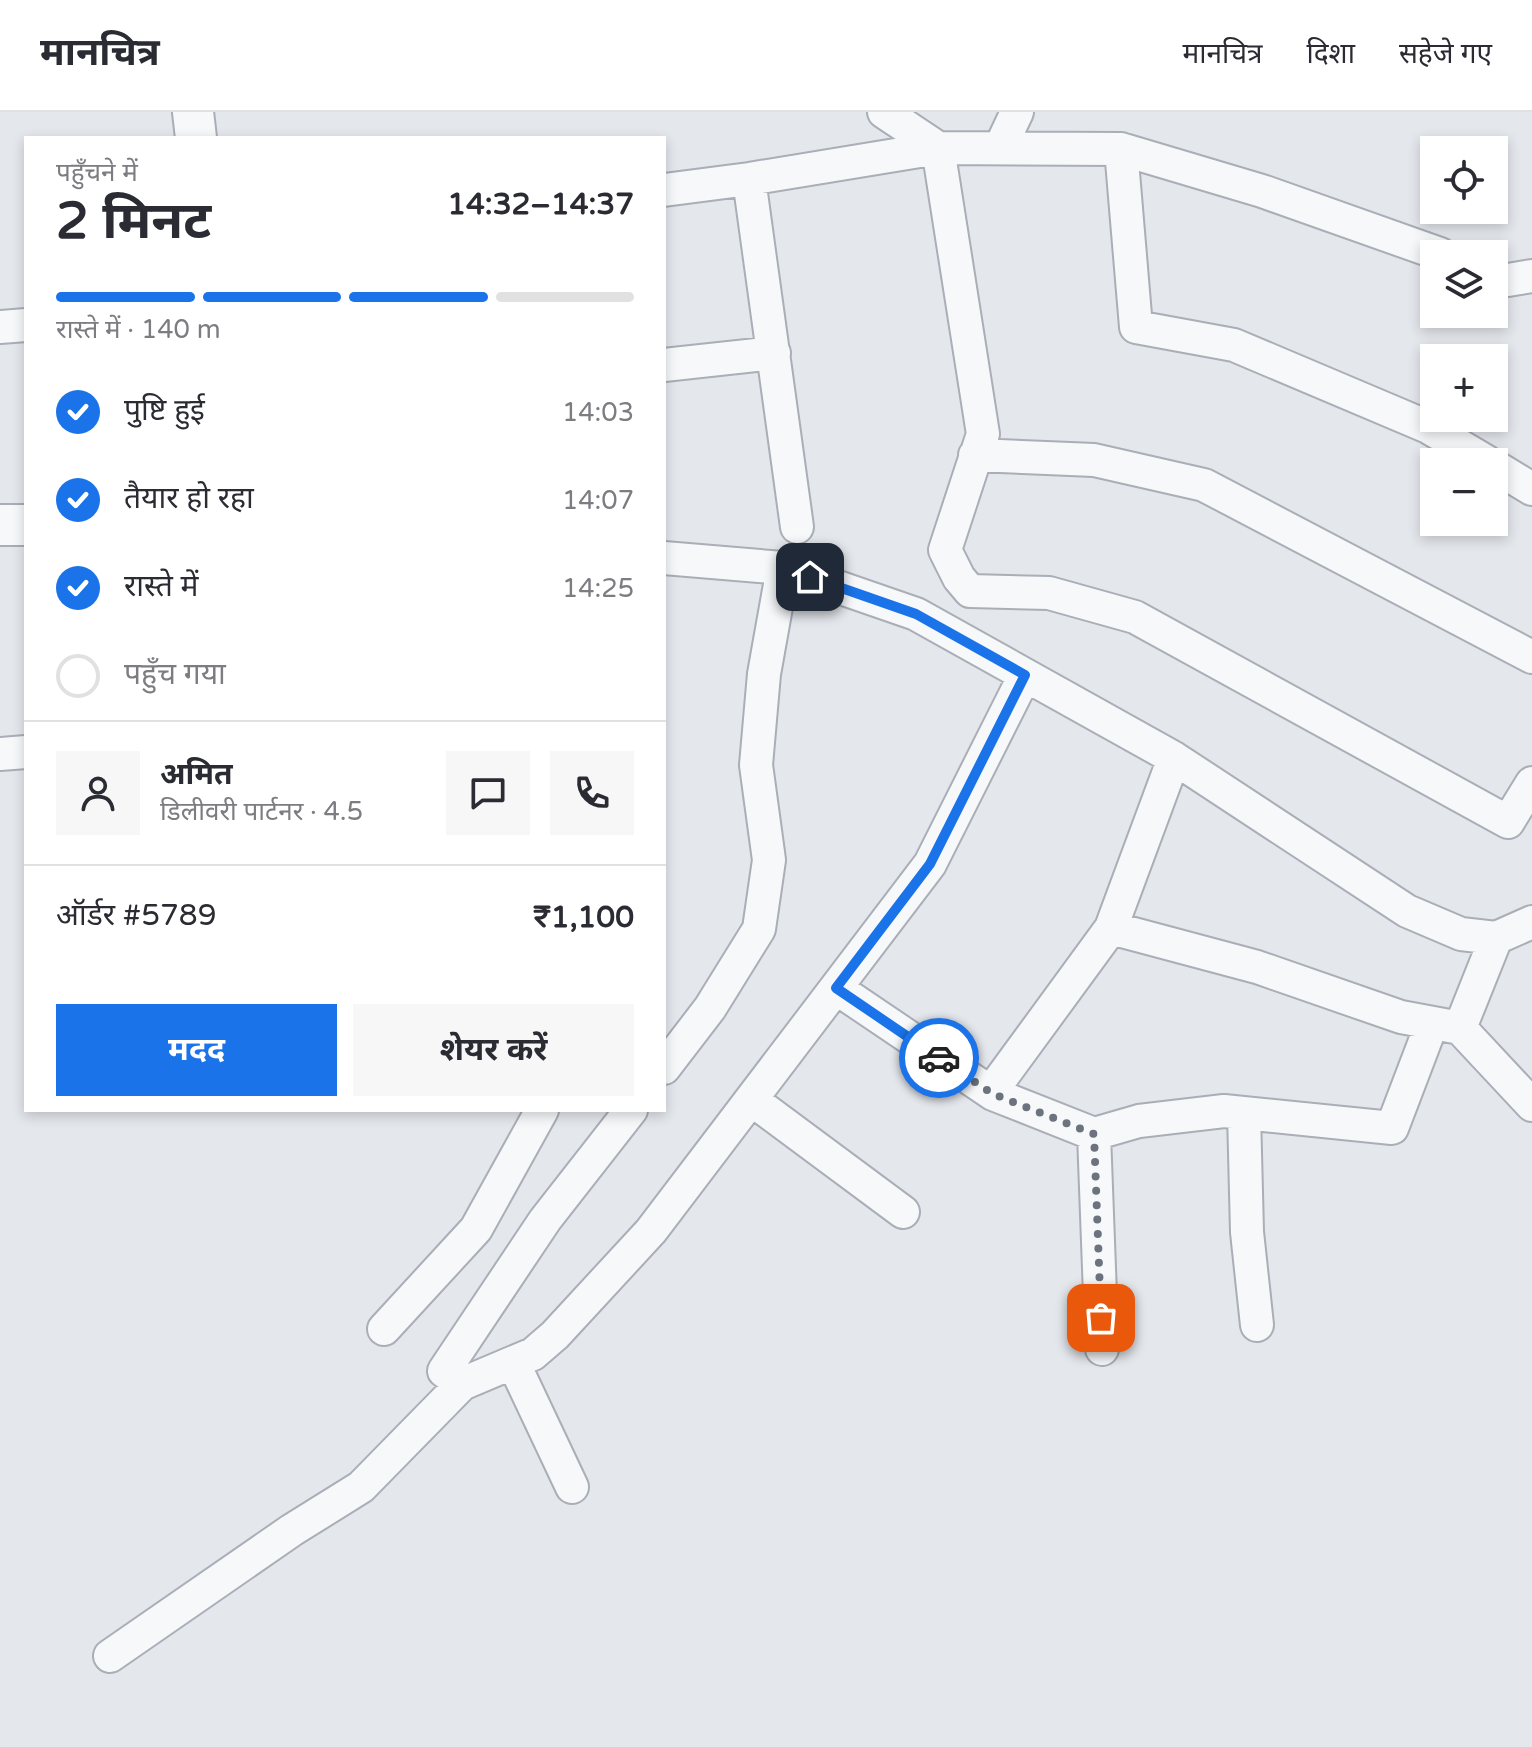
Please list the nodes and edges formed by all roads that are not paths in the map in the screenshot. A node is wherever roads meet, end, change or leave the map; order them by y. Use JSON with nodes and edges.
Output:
{"nodes":[{"id":1,"x":193,"y":112,"type":"edge"},
{"id":2,"x":884,"y":112,"type":"edge"},
{"id":3,"x":1017,"y":112,"type":"edge"},
{"id":4,"x":196,"y":136,"type":"edge"},
{"id":5,"x":938,"y":148,"type":"junction"},
{"id":6,"x":1000,"y":148,"type":"junction"},
{"id":7,"x":1121,"y":149,"type":"junction"},
{"id":8,"x":749,"y":179,"type":"junction"},
{"id":9,"x":666,"y":190,"type":"edge"},
{"id":10,"x":1420,"y":247,"type":"edge"},
{"id":11,"x":24,"y":325,"type":"edge"},
{"id":12,"x":0,"y":327,"type":"edge"},
{"id":13,"x":774,"y":353,"type":"junction"},
{"id":14,"x":666,"y":365,"type":"edge"},
{"id":15,"x":1463,"y":448,"type":"edge"},
{"id":16,"x":975,"y":455,"type":"junction"},
{"id":17,"x":1508,"y":474,"type":"edge"},
{"id":18,"x":1532,"y":489,"type":"edge"},
{"id":19,"x":0,"y":525,"type":"edge"},
{"id":20,"x":24,"y":525,"type":"edge"},
{"id":21,"x":797,"y":527,"type":"dead end"},
{"id":22,"x":666,"y":558,"type":"edge"},
{"id":23,"x":783,"y":568,"type":"junction"},
{"id":24,"x":1532,"y":657,"type":"edge"},
{"id":25,"x":1025,"y":675,"type":"junction"},
{"id":26,"x":24,"y":752,"type":"edge"},
{"id":27,"x":0,"y":754,"type":"edge"},
{"id":28,"x":1174,"y":758,"type":"junction"},
{"id":29,"x":1532,"y":783,"type":"edge"},
{"id":30,"x":1532,"y":922,"type":"edge"},
{"id":31,"x":1111,"y":928,"type":"junction"},
{"id":32,"x":1496,"y":938,"type":"junction"},
{"id":33,"x":836,"y":988,"type":"junction"},
{"id":34,"x":1446,"y":1025,"type":"junction"},
{"id":35,"x":666,"y":1065,"type":"edge"},
{"id":36,"x":991,"y":1092,"type":"junction"},
{"id":37,"x":752,"y":1100,"type":"junction"},
{"id":38,"x":1532,"y":1105,"type":"edge"},
{"id":39,"x":541,"y":1112,"type":"edge"},
{"id":40,"x":629,"y":1112,"type":"edge"},
{"id":41,"x":1244,"y":1113,"type":"junction"},
{"id":42,"x":1094,"y":1134,"type":"junction"},
{"id":43,"x":903,"y":1212,"type":"dead end"},
{"id":44,"x":1257,"y":1325,"type":"dead end"},
{"id":45,"x":384,"y":1329,"type":"dead end"},
{"id":46,"x":1102,"y":1349,"type":"dead end"},
{"id":47,"x":514,"y":1364,"type":"junction"},
{"id":48,"x":462,"y":1384,"type":"junction"},
{"id":49,"x":572,"y":1487,"type":"dead end"},
{"id":50,"x":110,"y":1656,"type":"dead end"}],
"edges":[{"from":1,"to":4,"type":"street"},
{"from":2,"to":5,"type":"street"},
{"from":3,"to":6,"type":"street"},
{"from":5,"to":6,"type":"street"},
{"from":5,"to":8,"type":"street"},
{"from":5,"to":16,"type":"street"},
{"from":6,"to":7,"type":"street"},
{"from":7,"to":10,"type":"street"},
{"from":7,"to":15,"type":"street"},
{"from":8,"to":9,"type":"street"},
{"from":8,"to":13,"type":"street"},
{"from":11,"to":12,"type":"street"},
{"from":13,"to":14,"type":"street"},
{"from":13,"to":21,"type":"street"},
{"from":16,"to":24,"type":"street"},
{"from":16,"to":29,"type":"street"},
{"from":17,"to":18,"type":"street"},
{"from":19,"to":20,"type":"street"},
{"from":22,"to":23,"type":"street"},
{"from":23,"to":25,"type":"street"},
{"from":23,"to":35,"type":"street"},
{"from":25,"to":28,"type":"street"},
{"from":25,"to":33,"type":"street"},
{"from":26,"to":27,"type":"street"},
{"from":28,"to":31,"type":"street"},
{"from":28,"to":32,"type":"street"},
{"from":30,"to":32,"type":"street"},
{"from":31,"to":34,"type":"street"},
{"from":31,"to":36,"type":"street"},
{"from":32,"to":34,"type":"street"},
{"from":33,"to":36,"type":"street"},
{"from":33,"to":37,"type":"street"},
{"from":34,"to":38,"type":"street"},
{"from":34,"to":41,"type":"street"},
{"from":36,"to":42,"type":"street"},
{"from":37,"to":43,"type":"street"},
{"from":37,"to":47,"type":"street"},
{"from":39,"to":45,"type":"street"},
{"from":40,"to":48,"type":"street"},
{"from":41,"to":42,"type":"street"},
{"from":41,"to":44,"type":"street"},
{"from":42,"to":46,"type":"street"},
{"from":47,"to":48,"type":"street"},
{"from":47,"to":49,"type":"street"},
{"from":48,"to":50,"type":"street"}]}
